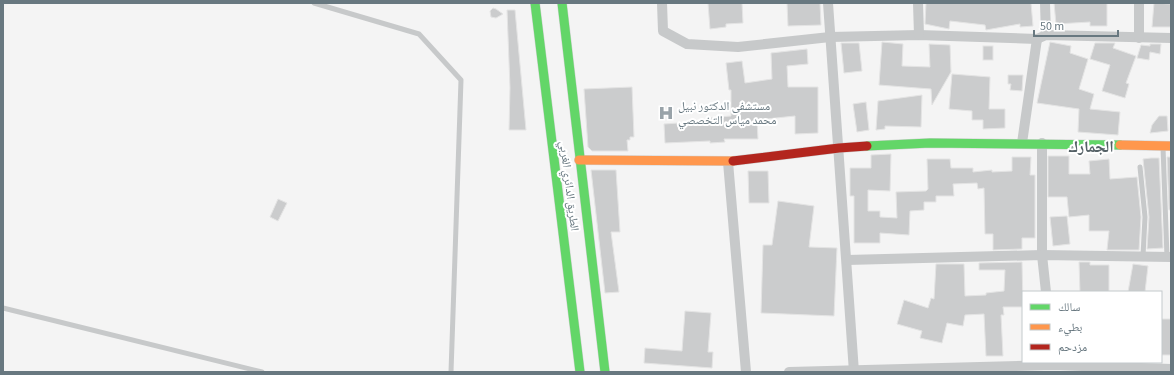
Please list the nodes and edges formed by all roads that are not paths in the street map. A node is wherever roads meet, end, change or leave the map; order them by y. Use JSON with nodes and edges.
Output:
{"nodes":[{"id":1,"x":314,"y":3,"type":"edge"},
{"id":2,"x":535,"y":3,"type":"edge"},
{"id":3,"x":562,"y":3,"type":"edge"},
{"id":4,"x":662,"y":3,"type":"edge"},
{"id":5,"x":828,"y":3,"type":"edge"},
{"id":6,"x":918,"y":3,"type":"edge"},
{"id":7,"x":1045,"y":3,"type":"edge"},
{"id":8,"x":1139,"y":3,"type":"edge"},
{"id":9,"x":919,"y":34,"type":"junction"},
{"id":10,"x":830,"y":37,"type":"junction"},
{"id":11,"x":1041,"y":37,"type":"junction"},
{"id":12,"x":1138,"y":38,"type":"junction"},
{"id":13,"x":1171,"y":38,"type":"edge"},
{"id":14,"x":1022,"y":143,"type":"junction"},
{"id":15,"x":1042,"y":143,"type":"junction"},
{"id":16,"x":1167,"y":146,"type":"edge"},
{"id":17,"x":839,"y":148,"type":"junction"},
{"id":18,"x":579,"y":160,"type":"junction"},
{"id":19,"x":554,"y":161,"type":"junction"},
{"id":20,"x":728,"y":162,"type":"junction"},
{"id":21,"x":1140,"y":168,"type":"dead end"},
{"id":22,"x":1042,"y":255,"type":"junction"},
{"id":23,"x":1143,"y":256,"type":"junction"},
{"id":24,"x":1169,"y":257,"type":"edge"},
{"id":25,"x":847,"y":260,"type":"junction"},
{"id":26,"x":1046,"y":291,"type":"edge"},
{"id":27,"x":3,"y":308,"type":"edge"},
{"id":28,"x":1053,"y":366,"type":"edge"},
{"id":29,"x":1171,"y":369,"type":"edge"},
{"id":30,"x":854,"y":371,"type":"edge"},
{"id":31,"x":262,"y":372,"type":"edge"},
{"id":32,"x":451,"y":372,"type":"edge"},
{"id":33,"x":580,"y":372,"type":"edge"},
{"id":34,"x":605,"y":372,"type":"edge"},
{"id":35,"x":746,"y":372,"type":"edge"},
{"id":36,"x":789,"y":372,"type":"edge"}],
"edges":[{"from":1,"to":32,"type":"lane"},
{"from":2,"to":19,"type":"main road","name":"الطريق الدائري الغربي"},
{"from":3,"to":18,"type":"main road","name":"الطريق الدائري الغربي"},
{"from":4,"to":10,"type":"street"},
{"from":5,"to":10,"type":"street"},
{"from":6,"to":9,"type":"street"},
{"from":7,"to":11,"type":"street"},
{"from":8,"to":12,"type":"street"},
{"from":9,"to":10,"type":"street"},
{"from":9,"to":11,"type":"street"},
{"from":10,"to":17,"type":"street"},
{"from":11,"to":12,"type":"street"},
{"from":11,"to":14,"type":"street"},
{"from":12,"to":13,"type":"street"},
{"from":14,"to":15,"type":"main road"},
{"from":14,"to":17,"type":"main road"},
{"from":15,"to":16,"type":"main road"},
{"from":15,"to":22,"type":"street"},
{"from":16,"to":24,"type":"lane"},
{"from":17,"to":20,"type":"main road"},
{"from":17,"to":25,"type":"street"},
{"from":18,"to":19,"type":"main road"},
{"from":18,"to":20,"type":"main road"},
{"from":18,"to":34,"type":"main road","name":"الطريق الدائري الغربي"},
{"from":19,"to":33,"type":"main road","name":"الطريق الدائري الغربي"},
{"from":20,"to":35,"type":"street"},
{"from":21,"to":23,"type":"lane"},
{"from":22,"to":23,"type":"street"},
{"from":22,"to":25,"type":"street"},
{"from":22,"to":26,"type":"street"},
{"from":23,"to":24,"type":"street"},
{"from":25,"to":30,"type":"street"},
{"from":27,"to":31,"type":"lane"},
{"from":28,"to":29,"type":"street"},
{"from":28,"to":30,"type":"street"},
{"from":30,"to":36,"type":"street"}]}
